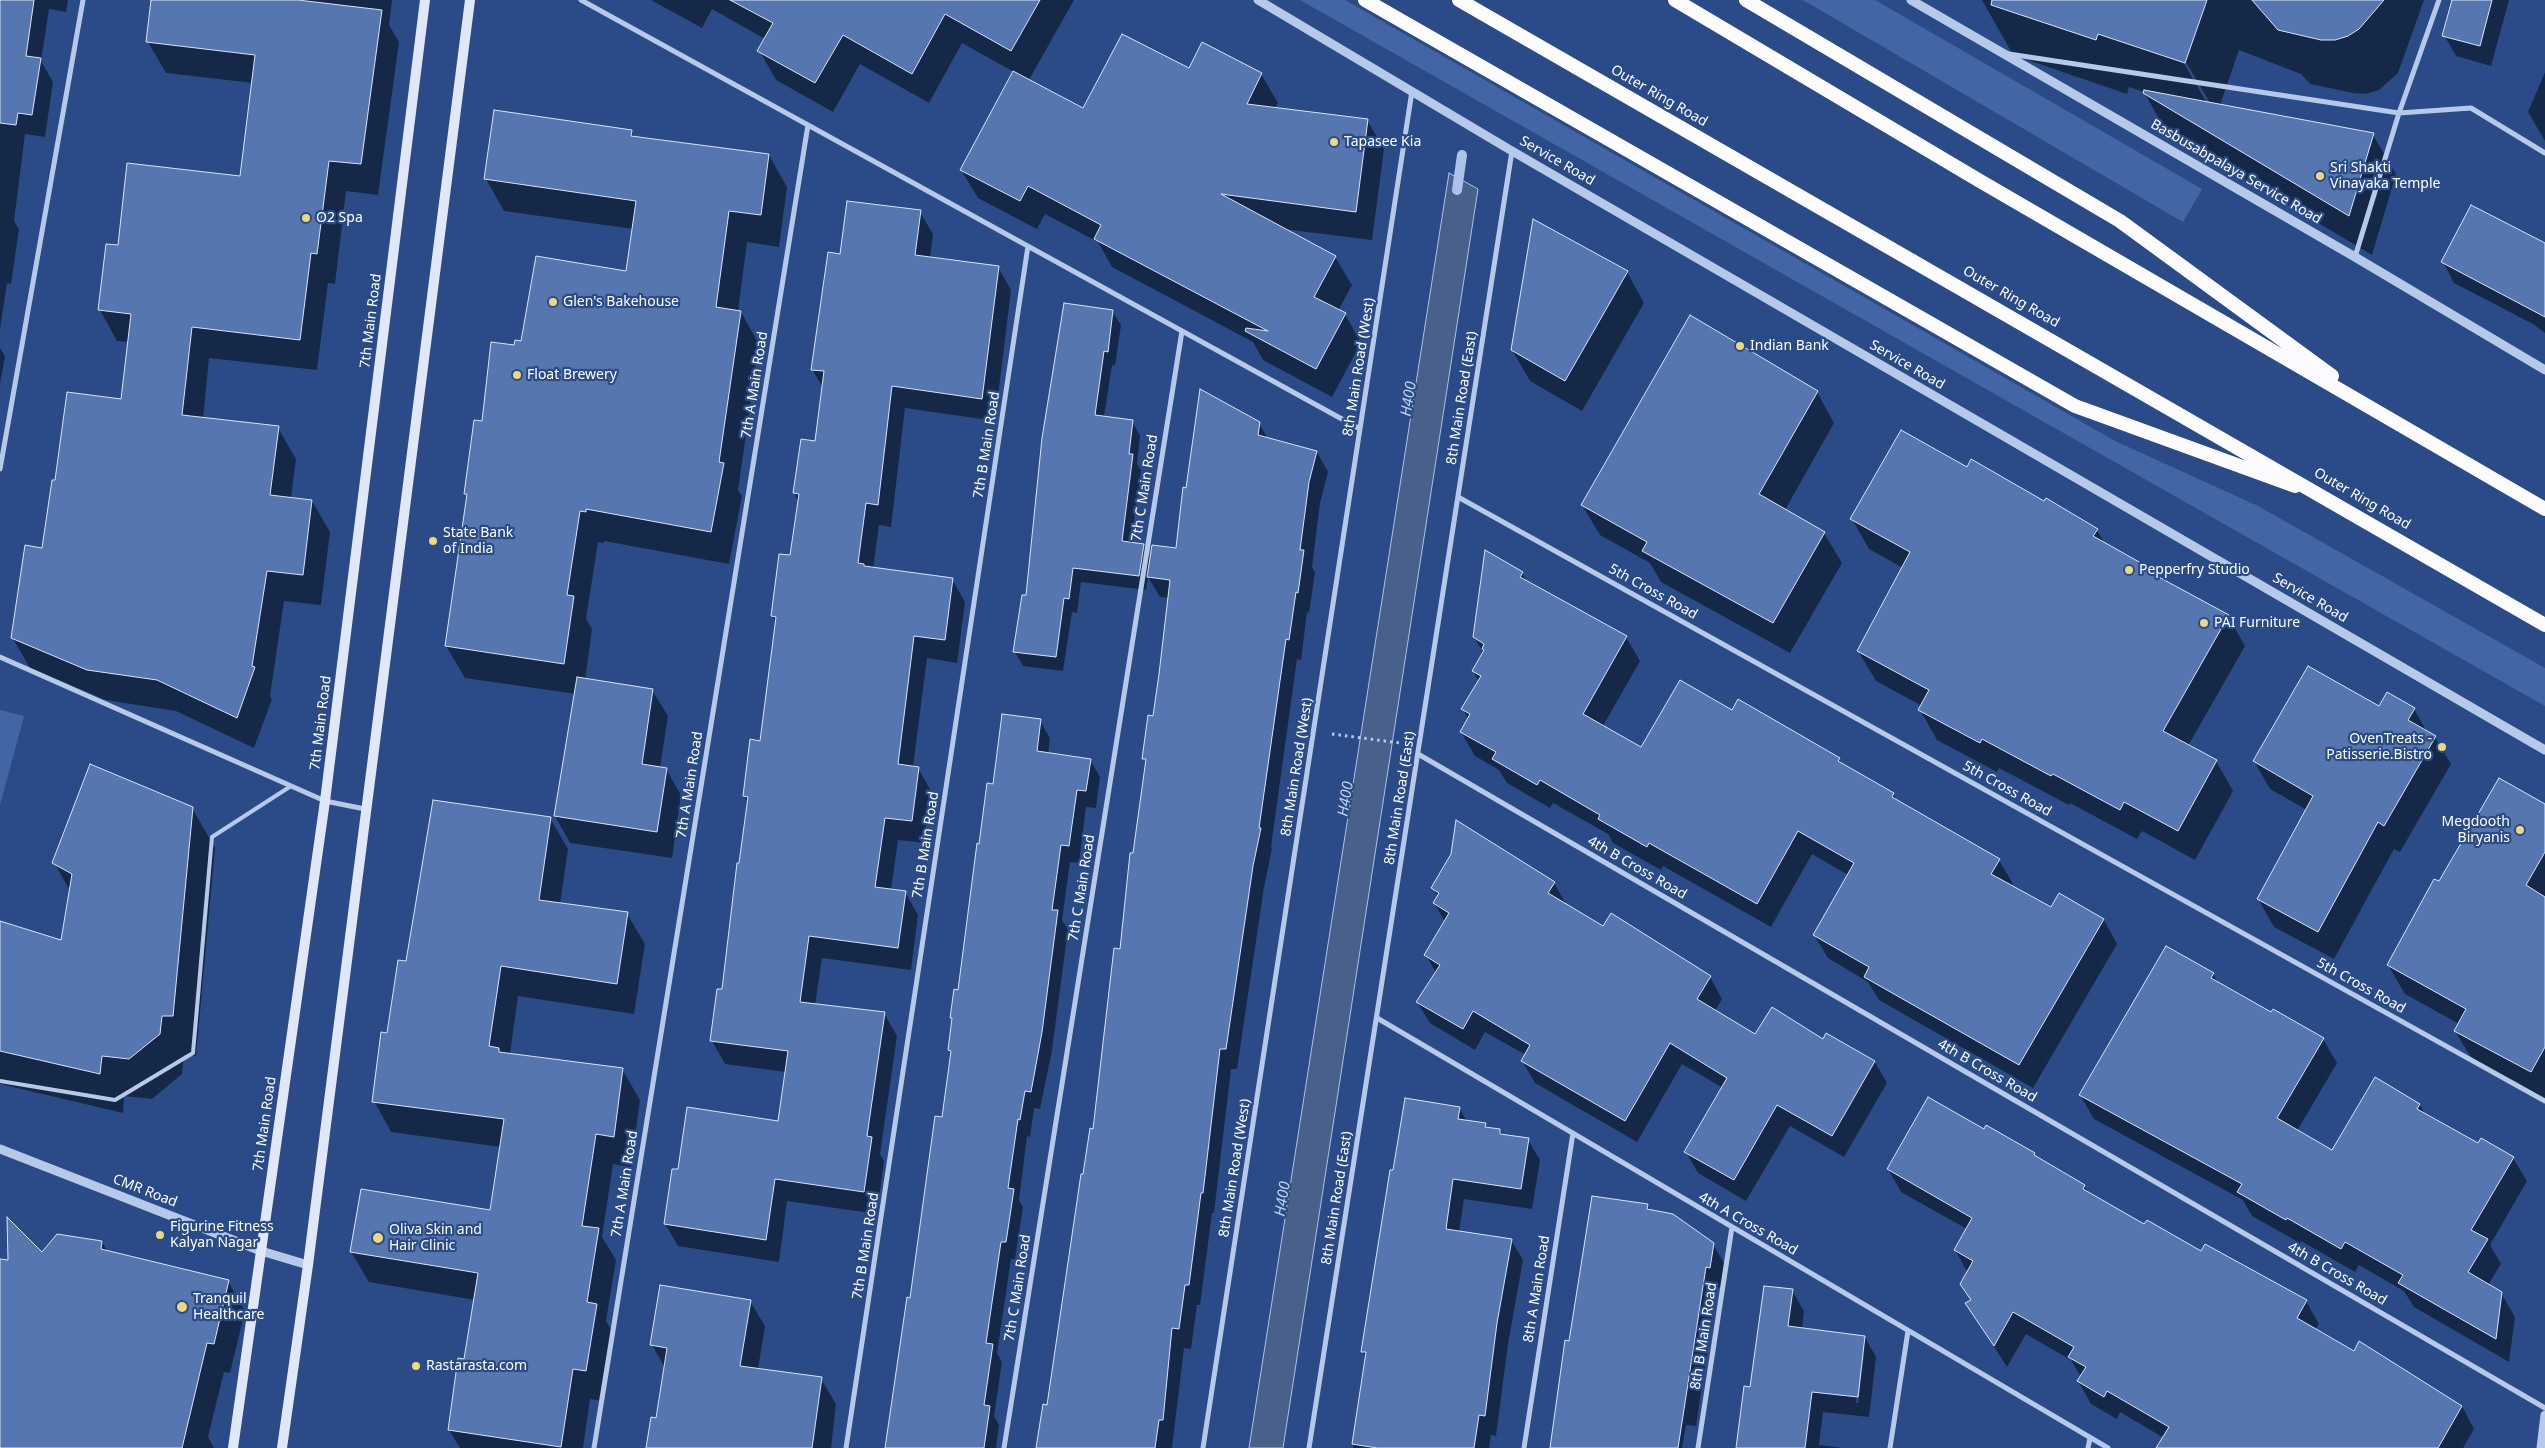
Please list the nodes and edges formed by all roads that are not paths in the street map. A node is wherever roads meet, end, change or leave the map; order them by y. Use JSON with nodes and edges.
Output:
{"nodes":[{"id":1,"x":83,"y":0,"type":"edge"},
{"id":2,"x":425,"y":0,"type":"edge"},
{"id":3,"x":470,"y":0,"type":"edge"},
{"id":4,"x":581,"y":0,"type":"edge"},
{"id":5,"x":1258,"y":0,"type":"edge"},
{"id":6,"x":1365,"y":0,"type":"edge"},
{"id":7,"x":1459,"y":0,"type":"edge"},
{"id":8,"x":1675,"y":0,"type":"edge"},
{"id":9,"x":1746,"y":0,"type":"edge"},
{"id":10,"x":1911,"y":0,"type":"edge"},
{"id":11,"x":2438,"y":0,"type":"edge"},
{"id":12,"x":2004,"y":53,"type":"junction"},
{"id":13,"x":1412,"y":90,"type":"junction"},
{"id":14,"x":2399,"y":113,"type":"junction"},
{"id":15,"x":808,"y":125,"type":"junction"},
{"id":16,"x":1512,"y":151,"type":"junction"},
{"id":17,"x":2545,"y":153,"type":"edge"},
{"id":18,"x":1028,"y":246,"type":"junction"},
{"id":19,"x":2355,"y":257,"type":"junction"},
{"id":20,"x":1182,"y":331,"type":"junction"},
{"id":21,"x":2545,"y":370,"type":"edge"},
{"id":22,"x":2388,"y":418,"type":"junction"},
{"id":23,"x":1360,"y":429,"type":"junction"},
{"id":24,"x":0,"y":469,"type":"edge"},
{"id":25,"x":1458,"y":497,"type":"junction"},
{"id":26,"x":2331,"y":500,"type":"junction"},
{"id":27,"x":2545,"y":509,"type":"edge"},
{"id":28,"x":2545,"y":625,"type":"edge"},
{"id":29,"x":0,"y":657,"type":"edge"},
{"id":30,"x":2545,"y":750,"type":"edge"},
{"id":31,"x":1418,"y":754,"type":"junction"},
{"id":32,"x":291,"y":786,"type":"junction"},
{"id":33,"x":325,"y":801,"type":"junction"},
{"id":34,"x":365,"y":809,"type":"junction"},
{"id":35,"x":1377,"y":1018,"type":"junction"},
{"id":36,"x":0,"y":1081,"type":"edge"},
{"id":37,"x":2545,"y":1101,"type":"edge"},
{"id":38,"x":1573,"y":1134,"type":"junction"},
{"id":39,"x":0,"y":1148,"type":"edge"},
{"id":40,"x":1732,"y":1227,"type":"junction"},
{"id":41,"x":261,"y":1251,"type":"junction"},
{"id":42,"x":308,"y":1265,"type":"junction"},
{"id":43,"x":1908,"y":1331,"type":"junction"},
{"id":44,"x":2545,"y":1408,"type":"edge"},
{"id":45,"x":2545,"y":1415,"type":"edge"},
{"id":46,"x":2090,"y":1438,"type":"junction"},
{"id":47,"x":233,"y":1448,"type":"edge"},
{"id":48,"x":282,"y":1448,"type":"edge"},
{"id":49,"x":594,"y":1448,"type":"edge"},
{"id":50,"x":846,"y":1448,"type":"edge"},
{"id":51,"x":1004,"y":1448,"type":"edge"},
{"id":52,"x":1203,"y":1448,"type":"edge"},
{"id":53,"x":1310,"y":1448,"type":"edge"},
{"id":54,"x":1524,"y":1448,"type":"edge"},
{"id":55,"x":1698,"y":1448,"type":"edge"},
{"id":56,"x":1890,"y":1448,"type":"edge"},
{"id":57,"x":2088,"y":1448,"type":"edge"},
{"id":58,"x":2108,"y":1448,"type":"edge"},
{"id":59,"x":2541,"y":1448,"type":"edge"}],
"edges":[{"from":1,"to":24,"type":"street"},
{"from":2,"to":33,"type":"main road","name":"7th Main Road"},
{"from":3,"to":34,"type":"main road"},
{"from":4,"to":15,"type":"street"},
{"from":5,"to":13,"type":"street","name":"Service Road"},
{"from":6,"to":26,"type":"highway"},
{"from":7,"to":26,"type":"highway","name":"Outer Ring Road"},
{"from":8,"to":22,"type":"highway"},
{"from":9,"to":22,"type":"highway"},
{"from":10,"to":12,"type":"street","name":"Basbusabpalaya Service Road"},
{"from":11,"to":14,"type":"street"},
{"from":12,"to":14,"type":"street"},
{"from":12,"to":19,"type":"street","name":"Basbusabpalaya Service Road"},
{"from":13,"to":16,"type":"street","name":"Service Road"},
{"from":13,"to":23,"type":"street","name":"8th Main Road (West)"},
{"from":14,"to":17,"type":"street"},
{"from":14,"to":19,"type":"street"},
{"from":15,"to":18,"type":"street"},
{"from":15,"to":49,"type":"street","name":"7th A Main Road"},
{"from":16,"to":25,"type":"street","name":"8th Main Road (East)"},
{"from":16,"to":30,"type":"street","name":"Service Road"},
{"from":18,"to":20,"type":"street"},
{"from":18,"to":50,"type":"street","name":"7th B Main Road"},
{"from":19,"to":21,"type":"street","name":"Basbusabpalaya Service Road"},
{"from":20,"to":23,"type":"street"},
{"from":20,"to":51,"type":"street","name":"7th C Main Road"},
{"from":22,"to":27,"type":"highway"},
{"from":23,"to":52,"type":"street","name":"8th Main Road (West)"},
{"from":25,"to":31,"type":"street","name":"8th Main Road (East)"},
{"from":25,"to":37,"type":"street","name":"5th Cross Road"},
{"from":26,"to":28,"type":"highway","name":"Outer Ring Road"},
{"from":29,"to":32,"type":"street"},
{"from":31,"to":35,"type":"street","name":"8th Main Road (East)"},
{"from":31,"to":44,"type":"street","name":"4th B Cross Road"},
{"from":32,"to":33,"type":"street"},
{"from":32,"to":36,"type":"lane"},
{"from":33,"to":34,"type":"street"},
{"from":33,"to":41,"type":"main road","name":"7th Main Road"},
{"from":34,"to":42,"type":"main road"},
{"from":35,"to":38,"type":"street","name":"4th A Cross Road"},
{"from":35,"to":53,"type":"street","name":"8th Main Road (East)"},
{"from":38,"to":40,"type":"street","name":"4th A Cross Road"},
{"from":38,"to":54,"type":"street","name":"8th A Main Road"},
{"from":39,"to":41,"type":"street","name":"CMR Road"},
{"from":40,"to":43,"type":"street","name":"4th A Cross Road"},
{"from":40,"to":55,"type":"street","name":"8th B Main Road"},
{"from":41,"to":42,"type":"street","name":"CMR Road"},
{"from":41,"to":47,"type":"main road","name":"7th Main Road"},
{"from":42,"to":48,"type":"main road"},
{"from":43,"to":46,"type":"street","name":"4th A Cross Road"},
{"from":43,"to":56,"type":"street"},
{"from":45,"to":59,"type":"street"},
{"from":46,"to":57,"type":"street"},
{"from":46,"to":58,"type":"street","name":"4th A Cross Road"}]}
